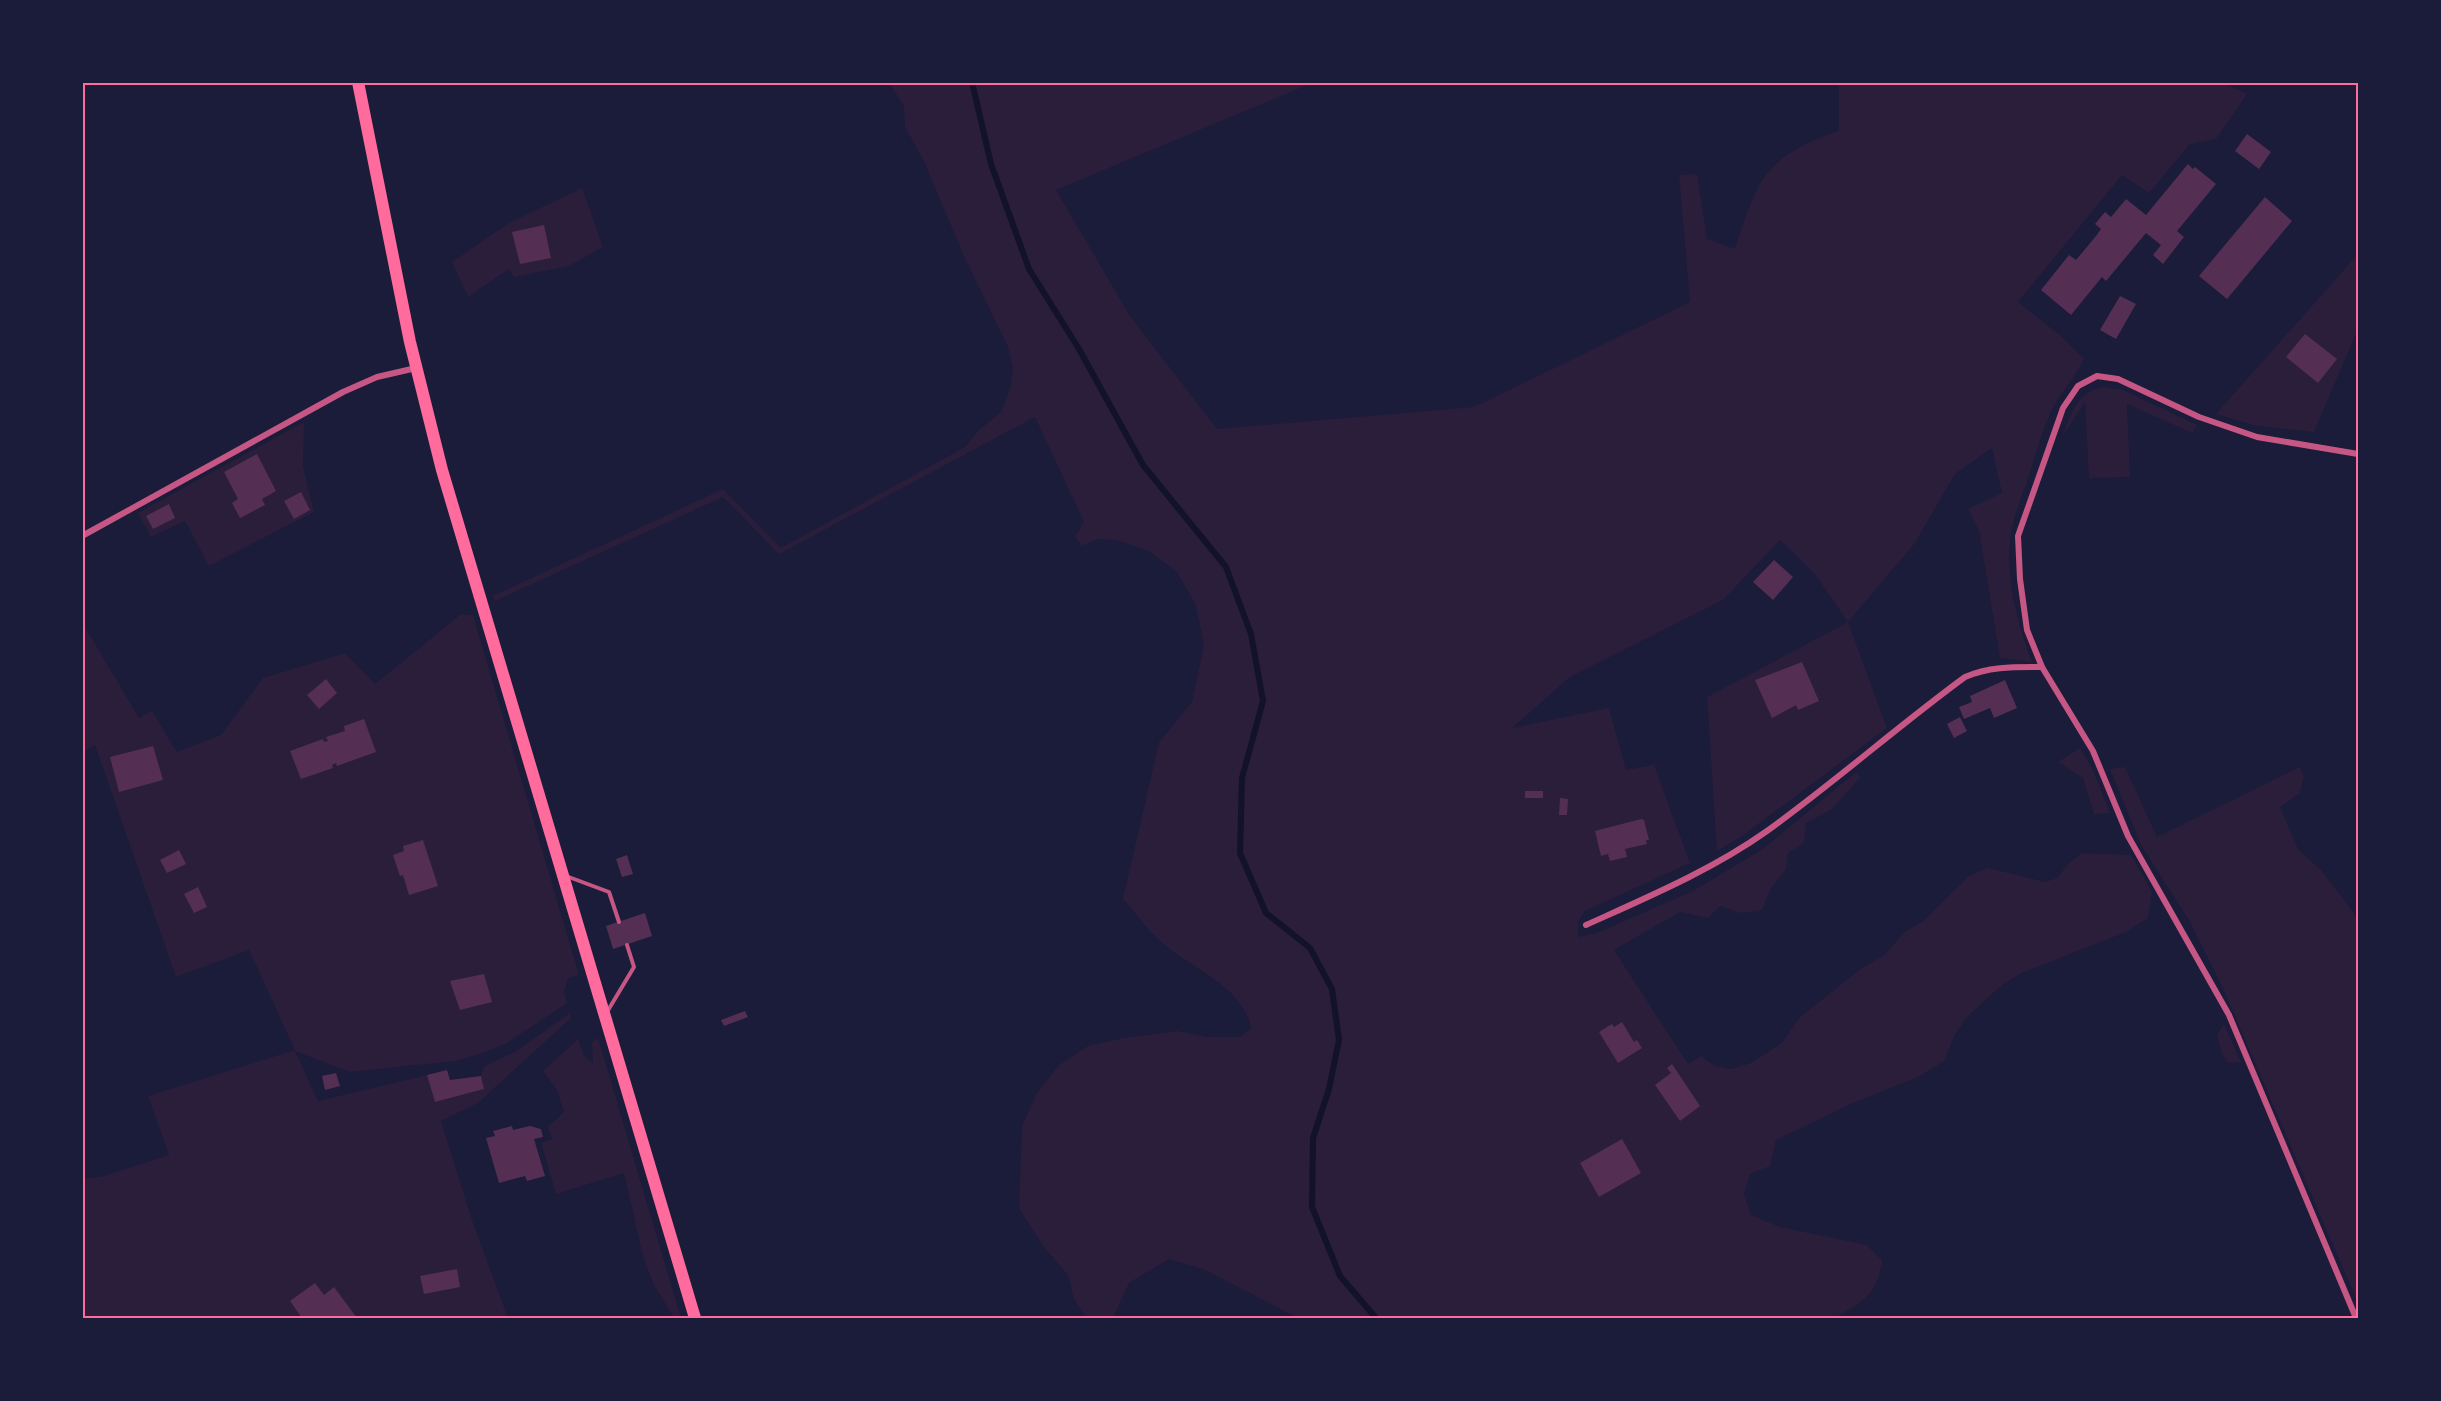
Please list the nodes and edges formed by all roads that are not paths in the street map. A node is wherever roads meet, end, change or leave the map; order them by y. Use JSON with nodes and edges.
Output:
{"nodes":[{"id":1,"x":358,"y":82,"type":"edge"},
{"id":2,"x":416,"y":368,"type":"junction"},
{"id":3,"x":2358,"y":454,"type":"edge"},
{"id":4,"x":82,"y":536,"type":"edge"},
{"id":5,"x":2042,"y":667,"type":"junction"},
{"id":6,"x":563,"y":875,"type":"junction"},
{"id":7,"x":619,"y":922,"type":"dead end"},
{"id":8,"x":1586,"y":925,"type":"dead end"},
{"id":9,"x":627,"y":945,"type":"dead end"},
{"id":10,"x":605,"y":1015,"type":"junction"},
{"id":11,"x":695,"y":1318,"type":"edge"},
{"id":12,"x":2356,"y":1318,"type":"edge"}],
"edges":[{"from":1,"to":2,"type":"main road"},
{"from":2,"to":4,"type":"street"},
{"from":2,"to":6,"type":"main road"},
{"from":3,"to":5,"type":"street"},
{"from":5,"to":8,"type":"street"},
{"from":5,"to":12,"type":"street"},
{"from":6,"to":7,"type":"lane"},
{"from":6,"to":10,"type":"main road"},
{"from":9,"to":10,"type":"lane"},
{"from":10,"to":11,"type":"main road"}]}
